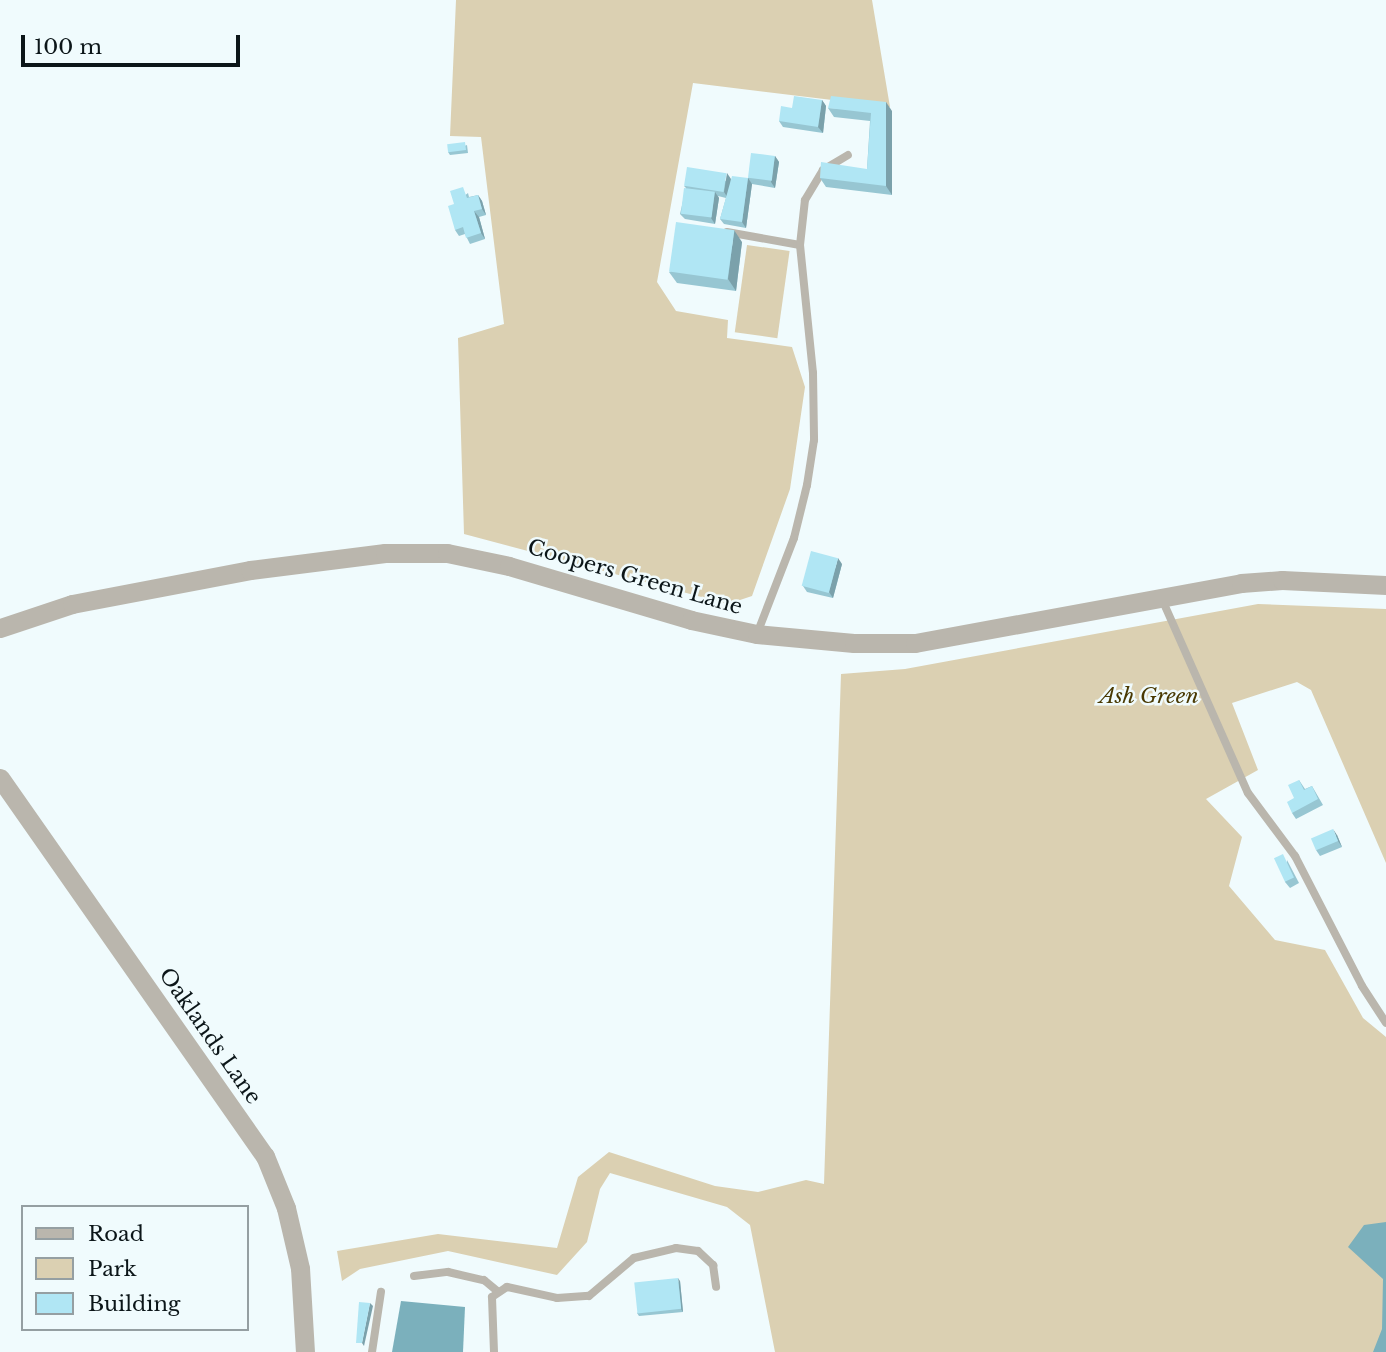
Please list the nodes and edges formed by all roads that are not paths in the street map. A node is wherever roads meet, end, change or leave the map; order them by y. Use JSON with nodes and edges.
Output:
{"nodes":[{"id":1,"x":848,"y":155,"type":"dead end"},
{"id":2,"x":720,"y":231,"type":"edge"},
{"id":3,"x":800,"y":245,"type":"junction"},
{"id":4,"x":1386,"y":585,"type":"edge"},
{"id":5,"x":1160,"y":596,"type":"junction"},
{"id":6,"x":0,"y":628,"type":"edge"},
{"id":7,"x":757,"y":634,"type":"junction"},
{"id":8,"x":0,"y":778,"type":"edge"},
{"id":9,"x":1386,"y":1023,"type":"edge"},
{"id":10,"x":414,"y":1276,"type":"dead end"},
{"id":11,"x":716,"y":1287,"type":"dead end"},
{"id":12,"x":497,"y":1291,"type":"junction"},
{"id":13,"x":381,"y":1292,"type":"dead end"},
{"id":14,"x":305,"y":1352,"type":"edge"},
{"id":15,"x":372,"y":1352,"type":"edge"},
{"id":16,"x":494,"y":1352,"type":"edge"}],
"edges":[{"from":1,"to":3,"type":"lane"},
{"from":2,"to":3,"type":"lane"},
{"from":3,"to":7,"type":"lane"},
{"from":4,"to":5,"type":"street","name":"Coopers Green Lane"},
{"from":5,"to":7,"type":"street","name":"Coopers Green Lane"},
{"from":5,"to":9,"type":"lane"},
{"from":6,"to":7,"type":"street","name":"Coopers Green Lane"},
{"from":8,"to":14,"type":"street","name":"Oaklands Lane"},
{"from":10,"to":12,"type":"lane"},
{"from":11,"to":12,"type":"lane"},
{"from":12,"to":16,"type":"lane"},
{"from":13,"to":15,"type":"lane"}]}
